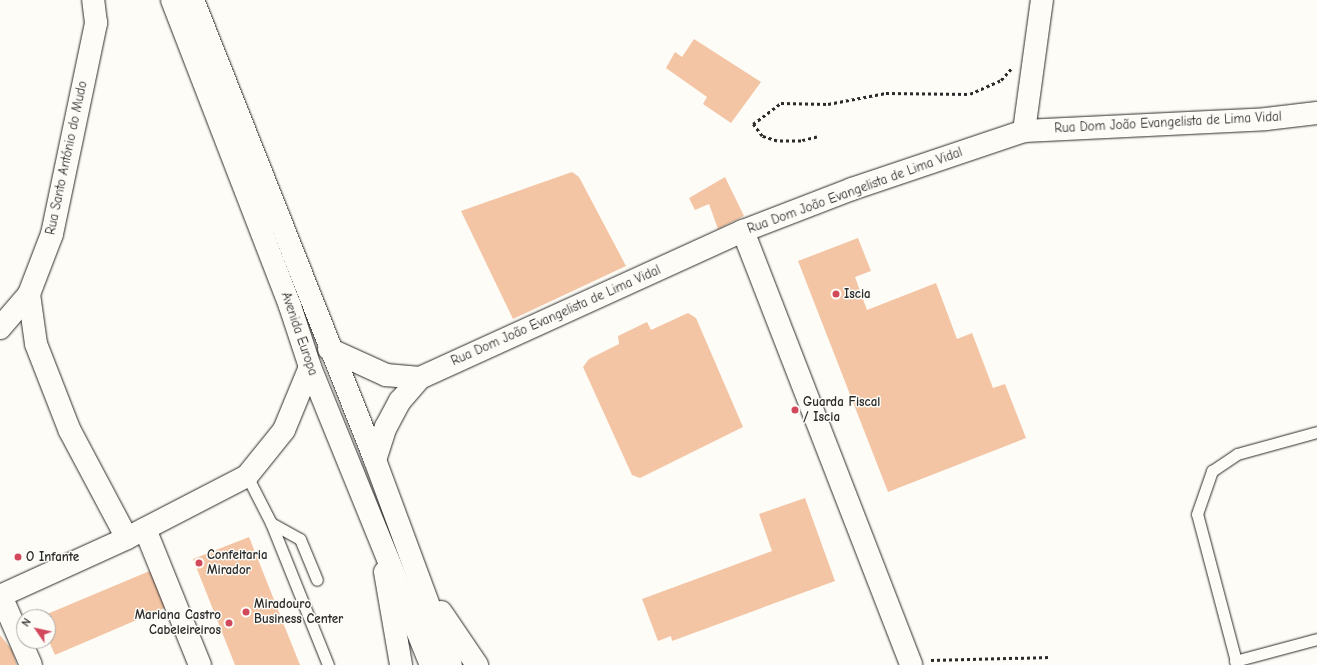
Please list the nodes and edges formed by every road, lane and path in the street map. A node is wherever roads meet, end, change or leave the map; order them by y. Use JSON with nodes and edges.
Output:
{"nodes":[{"id":1,"x":172,"y":0,"type":"edge"},
{"id":2,"x":193,"y":0,"type":"edge"},
{"id":3,"x":1042,"y":0,"type":"edge"},
{"id":4,"x":92,"y":2,"type":"edge"},
{"id":5,"x":1013,"y":64,"type":"dead end"},
{"id":6,"x":1317,"y":113,"type":"edge"},
{"id":7,"x":1024,"y":131,"type":"junction"},
{"id":8,"x":817,"y":137,"type":"dead end"},
{"id":9,"x":743,"y":231,"type":"junction"},
{"id":10,"x":29,"y":294,"type":"junction"},
{"id":11,"x":0,"y":328,"type":"edge"},
{"id":12,"x":329,"y":349,"type":"junction"},
{"id":13,"x":310,"y":367,"type":"junction"},
{"id":14,"x":420,"y":378,"type":"junction"},
{"id":15,"x":1317,"y":432,"type":"edge"},
{"id":16,"x":375,"y":460,"type":"junction"},
{"id":17,"x":247,"y":476,"type":"junction"},
{"id":18,"x":272,"y":523,"type":"junction"},
{"id":19,"x":136,"y":534,"type":"junction"},
{"id":20,"x":380,"y":540,"type":"junction"},
{"id":21,"x":419,"y":578,"type":"junction"},
{"id":22,"x":317,"y":580,"type":"dead end"},
{"id":23,"x":1,"y":596,"type":"edge"},
{"id":24,"x":1317,"y":639,"type":"edge"},
{"id":25,"x":1050,"y":657,"type":"dead end"},
{"id":26,"x":910,"y":663,"type":"edge"},
{"id":27,"x":1236,"y":663,"type":"edge"},
{"id":28,"x":31,"y":665,"type":"edge"},
{"id":29,"x":200,"y":665,"type":"edge"},
{"id":30,"x":328,"y":665,"type":"edge"},
{"id":31,"x":401,"y":665,"type":"edge"},
{"id":32,"x":431,"y":665,"type":"edge"},
{"id":33,"x":451,"y":665,"type":"edge"},
{"id":34,"x":477,"y":665,"type":"edge"}],
"edges":[{"from":1,"to":13,"type":"street","name":"Avenida Europa"},
{"from":2,"to":12,"type":"street","name":"Avenida Europa"},
{"from":3,"to":7,"type":"street"},
{"from":4,"to":10,"type":"street","name":"Rua Santo António do Mudo"},
{"from":5,"to":8,"type":"path"},
{"from":6,"to":7,"type":"street","name":"Rua Dom João Evangelista de Lima Vidal"},
{"from":7,"to":9,"type":"street","name":"Rua Dom João Evangelista de Lima Vidal"},
{"from":9,"to":14,"type":"street","name":"Rua Dom João Evangelista de Lima Vidal"},
{"from":9,"to":26,"type":"street"},
{"from":10,"to":11,"type":"street","name":"Rua Santo António do Mudo"},
{"from":10,"to":19,"type":"street"},
{"from":12,"to":14,"type":"street"},
{"from":12,"to":16,"type":"street","name":"Avenida Europa"},
{"from":13,"to":17,"type":"street"},
{"from":13,"to":20,"type":"street","name":"Avenida Europa"},
{"from":14,"to":16,"type":"street"},
{"from":15,"to":27,"type":"lane"},
{"from":16,"to":21,"type":"street","name":"Avenida Europa"},
{"from":17,"to":18,"type":"lane"},
{"from":17,"to":19,"type":"street"},
{"from":18,"to":22,"type":"lane"},
{"from":18,"to":30,"type":"lane"},
{"from":19,"to":23,"type":"street"},
{"from":19,"to":29,"type":"street"},
{"from":20,"to":31,"type":"street"},
{"from":20,"to":32,"type":"street","name":"Avenida Europa"},
{"from":21,"to":33,"type":"street","name":"Avenida Europa"},
{"from":21,"to":34,"type":"street"},
{"from":23,"to":28,"type":"street"},
{"from":24,"to":27,"type":"lane"},
{"from":25,"to":26,"type":"path"}]}
